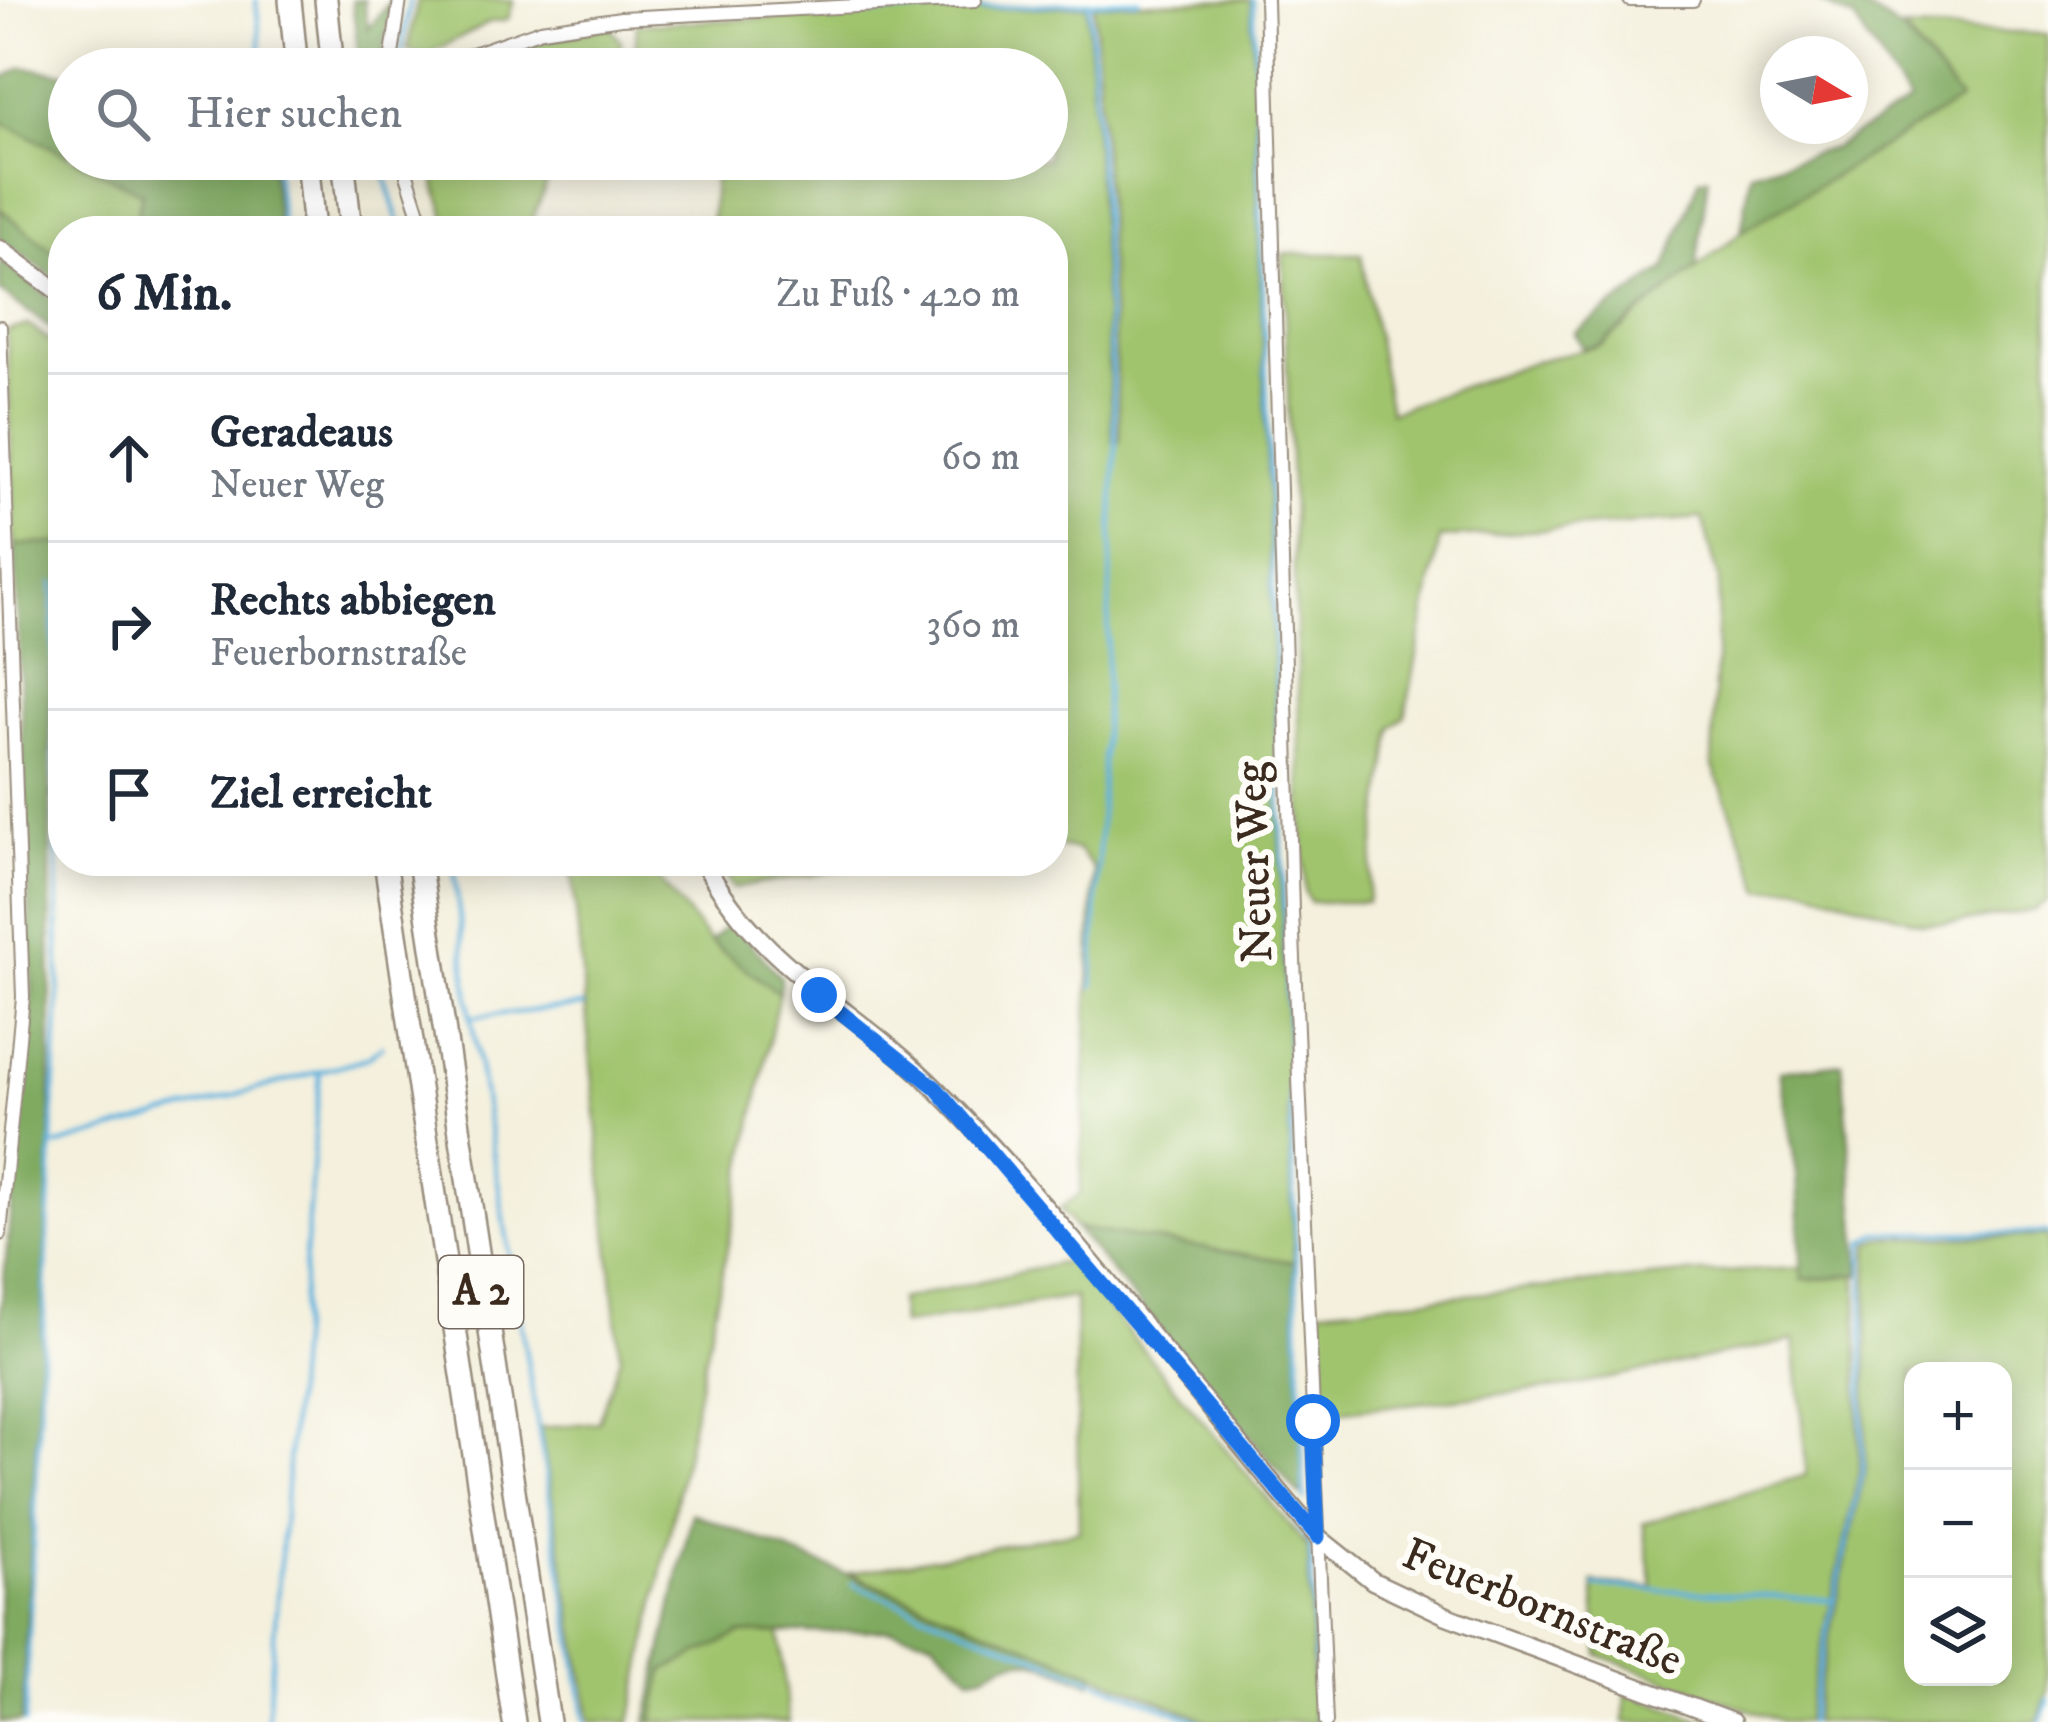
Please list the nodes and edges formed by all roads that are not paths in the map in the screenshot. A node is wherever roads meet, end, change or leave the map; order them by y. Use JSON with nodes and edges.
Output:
{"nodes":[{"id":1,"x":290,"y":0,"type":"edge"},
{"id":2,"x":326,"y":0,"type":"edge"},
{"id":3,"x":400,"y":0,"type":"edge"},
{"id":4,"x":975,"y":0,"type":"edge"},
{"id":5,"x":1266,"y":0,"type":"edge"},
{"id":6,"x":1630,"y":0,"type":"edge"},
{"id":7,"x":1693,"y":0,"type":"edge"},
{"id":8,"x":295,"y":48,"type":"edge"},
{"id":9,"x":331,"y":48,"type":"edge"},
{"id":10,"x":393,"y":48,"type":"edge"},
{"id":11,"x":490,"y":48,"type":"edge"},
{"id":12,"x":309,"y":180,"type":"edge"},
{"id":13,"x":345,"y":180,"type":"edge"},
{"id":14,"x":409,"y":180,"type":"edge"},
{"id":15,"x":313,"y":216,"type":"edge"},
{"id":16,"x":349,"y":216,"type":"edge"},
{"id":17,"x":420,"y":216,"type":"edge"},
{"id":18,"x":0,"y":249,"type":"edge"},
{"id":19,"x":48,"y":284,"type":"edge"},
{"id":20,"x":0,"y":328,"type":"edge"},
{"id":21,"x":387,"y":876,"type":"edge"},
{"id":22,"x":421,"y":876,"type":"edge"},
{"id":23,"x":712,"y":876,"type":"edge"},
{"id":24,"x":0,"y":1234,"type":"edge"},
{"id":25,"x":1318,"y":1537,"type":"junction"},
{"id":26,"x":514,"y":1722,"type":"edge"},
{"id":27,"x":549,"y":1722,"type":"edge"},
{"id":28,"x":1325,"y":1722,"type":"edge"},
{"id":29,"x":1732,"y":1722,"type":"edge"}],
"edges":[{"from":1,"to":8,"type":"highway"},
{"from":2,"to":9,"type":"highway"},
{"from":3,"to":10,"type":"street"},
{"from":4,"to":11,"type":"street"},
{"from":5,"to":25,"type":"street","name":"Neuer Weg"},
{"from":6,"to":7,"type":"street"},
{"from":12,"to":15,"type":"highway"},
{"from":13,"to":16,"type":"highway"},
{"from":14,"to":17,"type":"street"},
{"from":18,"to":19,"type":"street"},
{"from":20,"to":24,"type":"street"},
{"from":21,"to":26,"type":"highway","number":"A 2"},
{"from":22,"to":27,"type":"highway","number":"A 2"},
{"from":23,"to":25,"type":"street","name":"Feuerbornstraße"},
{"from":25,"to":28,"type":"street","name":"Neuer Weg"},
{"from":25,"to":29,"type":"street","name":"Feuerbornstraße"}]}
